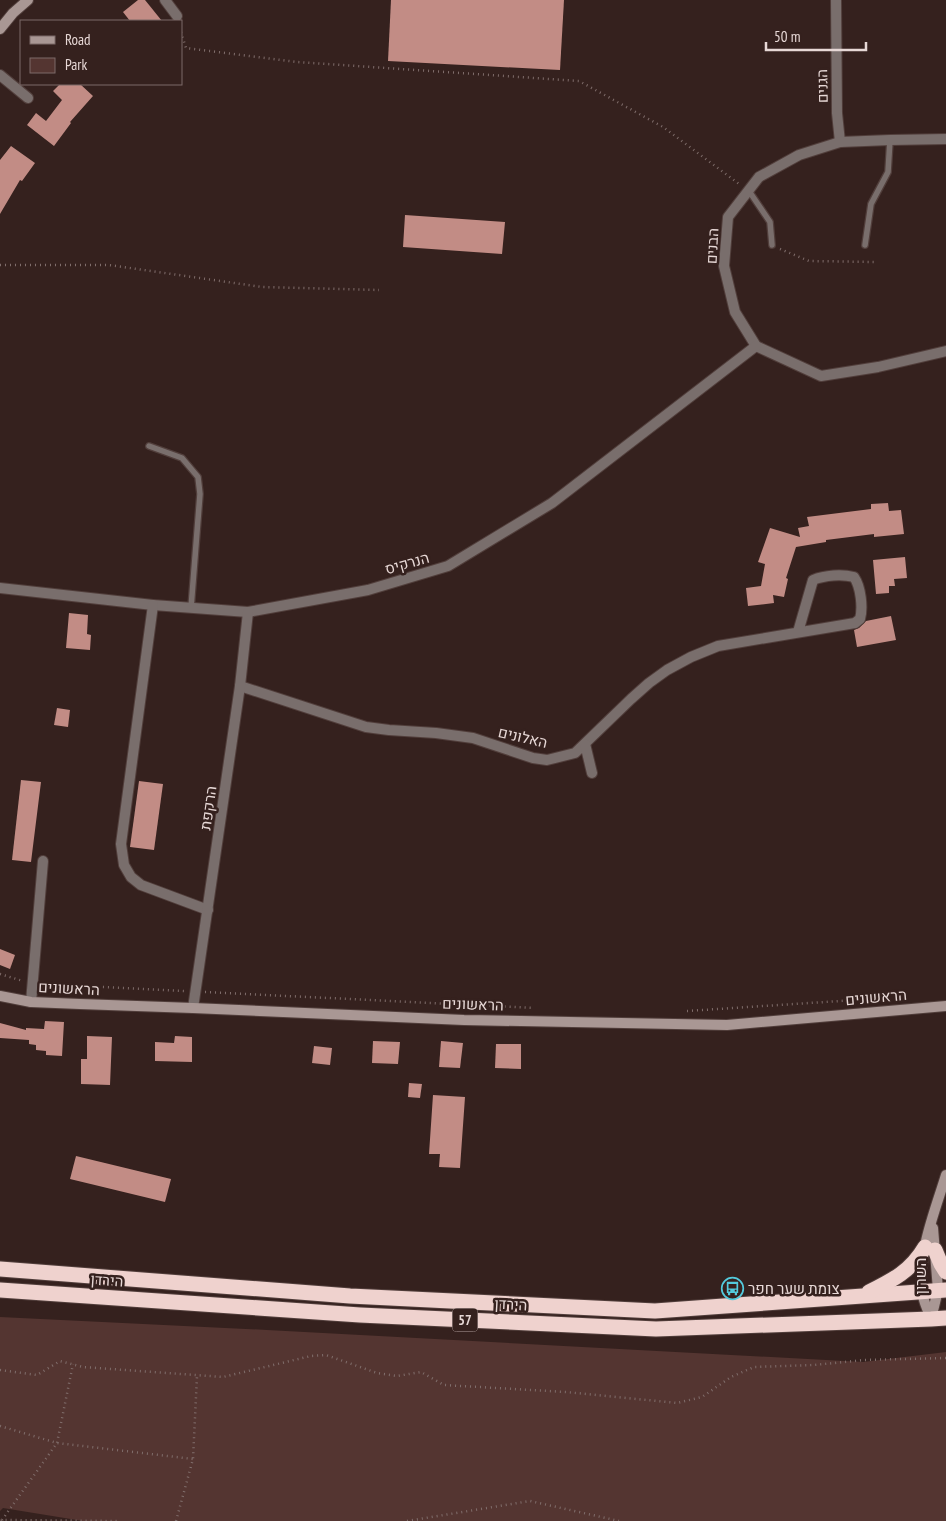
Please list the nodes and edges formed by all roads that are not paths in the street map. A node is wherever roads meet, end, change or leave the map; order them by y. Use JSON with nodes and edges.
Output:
{"nodes":[{"id":1,"x":28,"y":0,"type":"edge"},
{"id":2,"x":165,"y":0,"type":"edge"},
{"id":3,"x":836,"y":0,"type":"edge"},
{"id":4,"x":177,"y":16,"type":"dead end"},
{"id":5,"x":0,"y":29,"type":"edge"},
{"id":6,"x":0,"y":76,"type":"edge"},
{"id":7,"x":28,"y":98,"type":"dead end"},
{"id":8,"x":946,"y":139,"type":"edge"},
{"id":9,"x":890,"y":140,"type":"junction"},
{"id":10,"x":840,"y":142,"type":"junction"},
{"id":11,"x":748,"y":191,"type":"junction"},
{"id":12,"x":772,"y":245,"type":"road end"},
{"id":13,"x":865,"y":245,"type":"dead end"},
{"id":14,"x":756,"y":346,"type":"junction"},
{"id":15,"x":946,"y":351,"type":"edge"},
{"id":16,"x":149,"y":446,"type":"dead end"},
{"id":17,"x":0,"y":588,"type":"edge"},
{"id":18,"x":153,"y":605,"type":"junction"},
{"id":19,"x":191,"y":608,"type":"junction"},
{"id":20,"x":248,"y":612,"type":"junction"},
{"id":21,"x":798,"y":632,"type":"junction"},
{"id":22,"x":240,"y":686,"type":"junction"},
{"id":23,"x":585,"y":744,"type":"junction"},
{"id":24,"x":592,"y":773,"type":"dead end"},
{"id":25,"x":43,"y":861,"type":"dead end"},
{"id":26,"x":208,"y":910,"type":"junction"},
{"id":27,"x":0,"y":996,"type":"edge"},
{"id":28,"x":31,"y":1002,"type":"junction"},
{"id":29,"x":946,"y":1006,"type":"edge"},
{"id":30,"x":193,"y":1008,"type":"junction"},
{"id":31,"x":946,"y":1175,"type":"edge"},
{"id":32,"x":930,"y":1248,"type":"junction"},
{"id":33,"x":0,"y":1269,"type":"edge"},
{"id":34,"x":946,"y":1272,"type":"edge"},
{"id":35,"x":0,"y":1290,"type":"edge"},
{"id":36,"x":942,"y":1290,"type":"edge"},
{"id":37,"x":922,"y":1291,"type":"junction"},
{"id":38,"x":862,"y":1296,"type":"junction"},
{"id":39,"x":938,"y":1318,"type":"edge"}],
"edges":[{"from":1,"to":5,"type":"street"},
{"from":2,"to":4,"type":"street"},
{"from":3,"to":10,"type":"street","name":"הגנים"},
{"from":6,"to":7,"type":"street"},
{"from":8,"to":9,"type":"street","name":"הבנים"},
{"from":9,"to":10,"type":"street","name":"הבנים"},
{"from":9,"to":13,"type":"lane"},
{"from":10,"to":11,"type":"street","name":"הבנים"},
{"from":11,"to":12,"type":"lane"},
{"from":11,"to":14,"type":"street","name":"הבנים"},
{"from":14,"to":15,"type":"street"},
{"from":14,"to":20,"type":"street","name":"הנרקיס"},
{"from":16,"to":19,"type":"lane"},
{"from":17,"to":18,"type":"street","name":"הנרקיס"},
{"from":18,"to":19,"type":"street","name":"הנרקיס"},
{"from":18,"to":26,"type":"street"},
{"from":19,"to":20,"type":"street","name":"הנרקיס"},
{"from":20,"to":22,"type":"street","name":"הרקפת"},
{"from":21,"to":21,"type":"street","name":"האלונים"},
{"from":21,"to":23,"type":"street","name":"האלונים"},
{"from":22,"to":23,"type":"street","name":"האלונים"},
{"from":22,"to":26,"type":"street","name":"הרקפת"},
{"from":23,"to":24,"type":"street"},
{"from":25,"to":28,"type":"street"},
{"from":26,"to":30,"type":"street","name":"הרקפת"},
{"from":27,"to":28,"type":"street","name":"הראשונים"},
{"from":28,"to":30,"type":"street","name":"הראשונים"},
{"from":29,"to":30,"type":"street","name":"הראשונים"},
{"from":31,"to":32,"type":"street","name":"השרון"},
{"from":32,"to":34,"type":"highway"},
{"from":32,"to":36,"type":"street","name":"השרון"},
{"from":32,"to":37,"type":"street","name":"השרון"},
{"from":32,"to":38,"type":"highway"},
{"from":33,"to":38,"type":"highway","name":"הירדן","number":"57"},
{"from":35,"to":39,"type":"highway","name":"הירדן","number":"57"},
{"from":36,"to":37,"type":"highway","number":"57"},
{"from":36,"to":39,"type":"street","name":"השרון"},
{"from":37,"to":38,"type":"highway","name":"הירדן","number":"57"},
{"from":37,"to":39,"type":"street","name":"השרון"}]}
